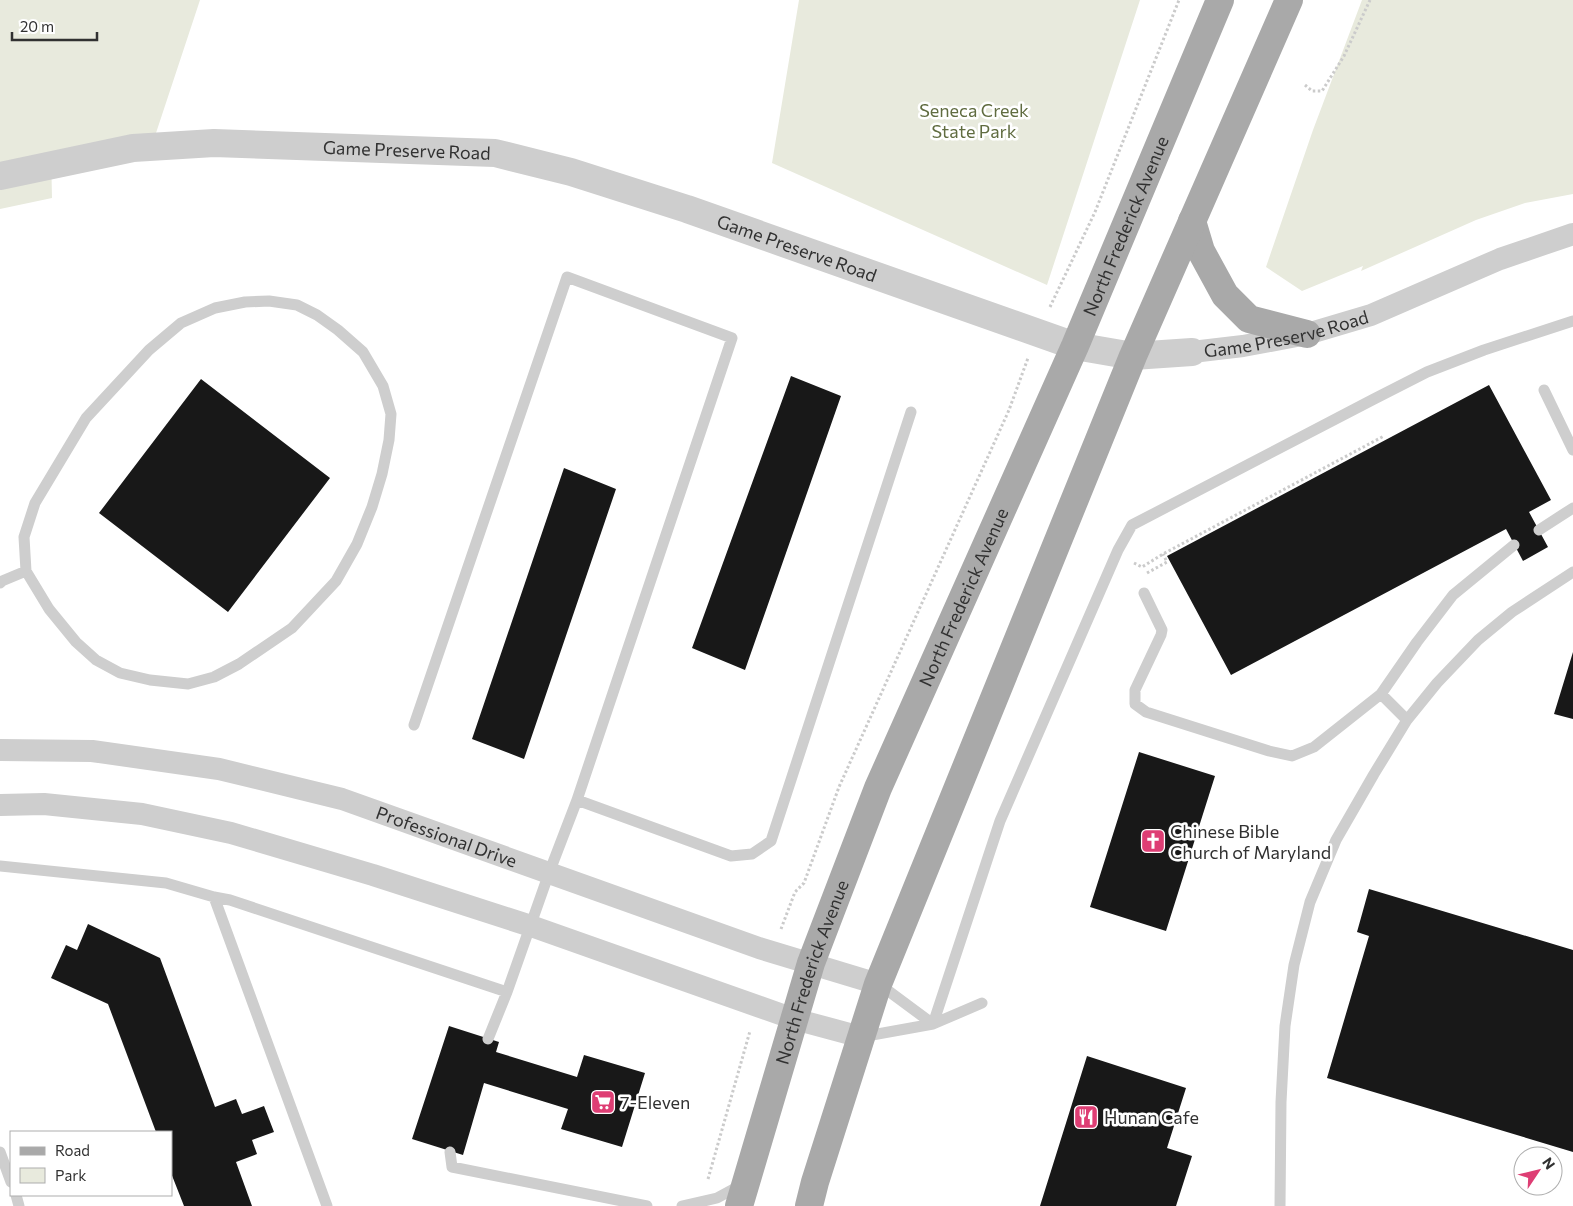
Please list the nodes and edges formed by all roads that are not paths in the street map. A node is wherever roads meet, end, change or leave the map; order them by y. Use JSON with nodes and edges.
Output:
{"nodes":[{"id":1,"x":1220,"y":0,"type":"edge"},
{"id":2,"x":1290,"y":0,"type":"edge"},
{"id":3,"x":0,"y":176,"type":"edge"},
{"id":4,"x":1192,"y":221,"type":"junction"},
{"id":5,"x":1573,"y":234,"type":"edge"},
{"id":6,"x":1573,"y":321,"type":"edge"},
{"id":7,"x":1307,"y":334,"type":"junction"},
{"id":8,"x":1075,"y":346,"type":"junction"},
{"id":9,"x":1192,"y":352,"type":"joint"},
{"id":10,"x":1133,"y":356,"type":"junction"},
{"id":11,"x":1544,"y":390,"type":"dead end"},
{"id":12,"x":911,"y":412,"type":"dead end"},
{"id":13,"x":1573,"y":450,"type":"edge"},
{"id":14,"x":1573,"y":508,"type":"edge"},
{"id":15,"x":1539,"y":530,"type":"dead end"},
{"id":16,"x":1514,"y":544,"type":"dead end"},
{"id":17,"x":26,"y":571,"type":"junction"},
{"id":18,"x":1573,"y":572,"type":"edge"},
{"id":19,"x":0,"y":583,"type":"edge"},
{"id":20,"x":1144,"y":593,"type":"dead end"},
{"id":21,"x":1381,"y":694,"type":"junction"},
{"id":22,"x":1407,"y":720,"type":"junction"},
{"id":23,"x":414,"y":725,"type":"dead end"},
{"id":24,"x":0,"y":750,"type":"edge"},
{"id":25,"x":577,"y":800,"type":"junction"},
{"id":26,"x":0,"y":806,"type":"edge"},
{"id":27,"x":0,"y":866,"type":"edge"},
{"id":28,"x":549,"y":873,"type":"junction"},
{"id":29,"x":214,"y":897,"type":"junction"},
{"id":30,"x":531,"y":926,"type":"junction"},
{"id":31,"x":811,"y":963,"type":"junction"},
{"id":32,"x":878,"y":984,"type":"junction"},
{"id":33,"x":507,"y":992,"type":"junction"},
{"id":34,"x":982,"y":1003,"type":"dead end"},
{"id":35,"x":794,"y":1019,"type":"junction"},
{"id":36,"x":933,"y":1024,"type":"junction"},
{"id":37,"x":862,"y":1036,"type":"junction"},
{"id":38,"x":488,"y":1039,"type":"dead end"},
{"id":39,"x":0,"y":1152,"type":"edge"},
{"id":40,"x":450,"y":1152,"type":"dead end"},
{"id":41,"x":10,"y":1179,"type":"edge"},
{"id":42,"x":742,"y":1194,"type":"edge"},
{"id":43,"x":327,"y":1206,"type":"edge"},
{"id":44,"x":647,"y":1206,"type":"edge"},
{"id":45,"x":682,"y":1206,"type":"edge"},
{"id":46,"x":809,"y":1206,"type":"edge"},
{"id":47,"x":1280,"y":1206,"type":"edge"}],
"edges":[{"from":1,"to":8,"type":"main road","name":"North Frederick Avenue"},
{"from":2,"to":4,"type":"main road"},
{"from":3,"to":8,"type":"street","name":"Game Preserve Road"},
{"from":4,"to":7,"type":"main road"},
{"from":4,"to":10,"type":"main road"},
{"from":5,"to":7,"type":"street","name":"Game Preserve Road"},
{"from":6,"to":36,"type":"lane"},
{"from":7,"to":9,"type":"street","name":"Game Preserve Road"},
{"from":8,"to":10,"type":"street","name":"Game Preserve Road"},
{"from":8,"to":31,"type":"main road","name":"North Frederick Avenue"},
{"from":9,"to":10,"type":"street","name":"Game Preserve Road"},
{"from":10,"to":32,"type":"main road"},
{"from":11,"to":13,"type":"lane"},
{"from":12,"to":25,"type":"lane"},
{"from":14,"to":15,"type":"lane"},
{"from":16,"to":21,"type":"lane"},
{"from":17,"to":17,"type":"lane"},
{"from":17,"to":19,"type":"lane"},
{"from":18,"to":22,"type":"lane"},
{"from":20,"to":21,"type":"lane"},
{"from":21,"to":22,"type":"lane"},
{"from":22,"to":47,"type":"lane"},
{"from":23,"to":25,"type":"lane"},
{"from":24,"to":28,"type":"street","name":"Professional Drive"},
{"from":25,"to":28,"type":"lane"},
{"from":26,"to":30,"type":"street"},
{"from":27,"to":29,"type":"lane"},
{"from":28,"to":30,"type":"lane"},
{"from":28,"to":31,"type":"street","name":"Professional Drive"},
{"from":29,"to":33,"type":"lane"},
{"from":29,"to":43,"type":"lane"},
{"from":30,"to":33,"type":"lane"},
{"from":30,"to":35,"type":"street"},
{"from":31,"to":32,"type":"street","name":"Professional Drive"},
{"from":31,"to":35,"type":"main road","name":"North Frederick Avenue"},
{"from":32,"to":36,"type":"lane"},
{"from":32,"to":37,"type":"main road"},
{"from":33,"to":38,"type":"lane"},
{"from":34,"to":36,"type":"lane"},
{"from":35,"to":37,"type":"street"},
{"from":35,"to":42,"type":"main road","name":"North Frederick Avenue"},
{"from":36,"to":37,"type":"lane"},
{"from":37,"to":46,"type":"main road"},
{"from":39,"to":41,"type":"lane"},
{"from":40,"to":44,"type":"lane"},
{"from":42,"to":45,"type":"lane"}]}
